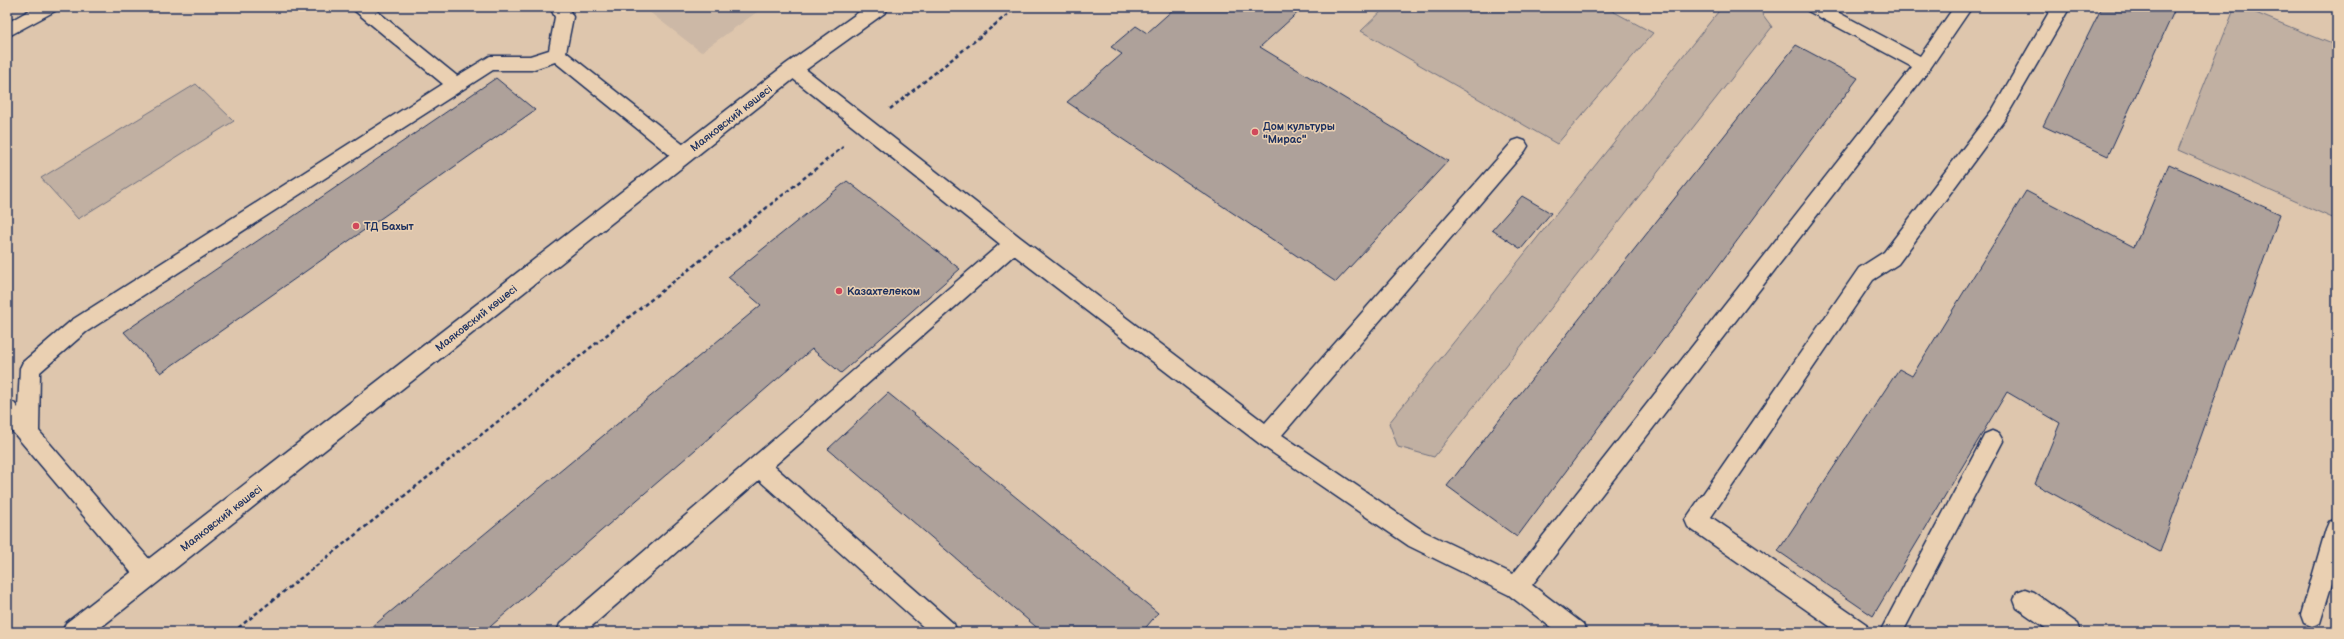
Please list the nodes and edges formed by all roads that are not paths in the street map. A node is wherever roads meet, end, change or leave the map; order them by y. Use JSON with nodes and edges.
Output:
{"nodes":[{"id":1,"x":49,"y":7,"type":"edge"},
{"id":2,"x":361,"y":7,"type":"edge"},
{"id":3,"x":559,"y":7,"type":"edge"},
{"id":4,"x":879,"y":7,"type":"edge"},
{"id":5,"x":1814,"y":7,"type":"edge"},
{"id":6,"x":1963,"y":7,"type":"edge"},
{"id":7,"x":2061,"y":7,"type":"edge"},
{"id":8,"x":7,"y":31,"type":"edge"},
{"id":9,"x":557,"y":54,"type":"junction"},
{"id":10,"x":1923,"y":65,"type":"junction"},
{"id":11,"x":794,"y":69,"type":"junction"},
{"id":12,"x":456,"y":85,"type":"junction"},
{"id":13,"x":1519,"y":146,"type":"dead end"},
{"id":14,"x":683,"y":155,"type":"junction"},
{"id":15,"x":1014,"y":244,"type":"junction"},
{"id":16,"x":7,"y":410,"type":"edge"},
{"id":17,"x":28,"y":434,"type":"junction"},
{"id":18,"x":1267,"y":437,"type":"junction"},
{"id":19,"x":1992,"y":441,"type":"dead end"},
{"id":20,"x":760,"y":467,"type":"junction"},
{"id":21,"x":2337,"y":529,"type":"edge"},
{"id":22,"x":148,"y":575,"type":"junction"},
{"id":23,"x":1517,"y":587,"type":"junction"},
{"id":24,"x":2025,"y":600,"type":"dead end"},
{"id":25,"x":2312,"y":615,"type":"dead end"},
{"id":26,"x":75,"y":632,"type":"edge"},
{"id":27,"x":568,"y":632,"type":"edge"},
{"id":28,"x":946,"y":632,"type":"edge"},
{"id":29,"x":1575,"y":632,"type":"edge"},
{"id":30,"x":1858,"y":632,"type":"edge"},
{"id":31,"x":1891,"y":632,"type":"edge"},
{"id":32,"x":2070,"y":632,"type":"edge"}],
"edges":[{"from":1,"to":8,"type":"lane"},
{"from":2,"to":12,"type":"lane"},
{"from":3,"to":9,"type":"lane"},
{"from":4,"to":11,"type":"street","name":"Маяковский көшесі"},
{"from":5,"to":10,"type":"lane"},
{"from":6,"to":10,"type":"lane"},
{"from":7,"to":30,"type":"lane"},
{"from":9,"to":12,"type":"lane"},
{"from":9,"to":14,"type":"lane"},
{"from":10,"to":23,"type":"lane"},
{"from":11,"to":14,"type":"street","name":"Маяковский көшесі"},
{"from":11,"to":15,"type":"lane"},
{"from":12,"to":17,"type":"lane"},
{"from":13,"to":18,"type":"lane"},
{"from":14,"to":22,"type":"street","name":"Маяковский көшесі"},
{"from":15,"to":18,"type":"lane"},
{"from":15,"to":20,"type":"lane"},
{"from":16,"to":17,"type":"lane"},
{"from":17,"to":22,"type":"lane"},
{"from":18,"to":23,"type":"lane"},
{"from":19,"to":31,"type":"lane"},
{"from":20,"to":27,"type":"lane"},
{"from":20,"to":28,"type":"lane"},
{"from":21,"to":25,"type":"lane"},
{"from":22,"to":26,"type":"street","name":"Маяковский көшесі"},
{"from":23,"to":29,"type":"lane"},
{"from":24,"to":32,"type":"lane"}]}
